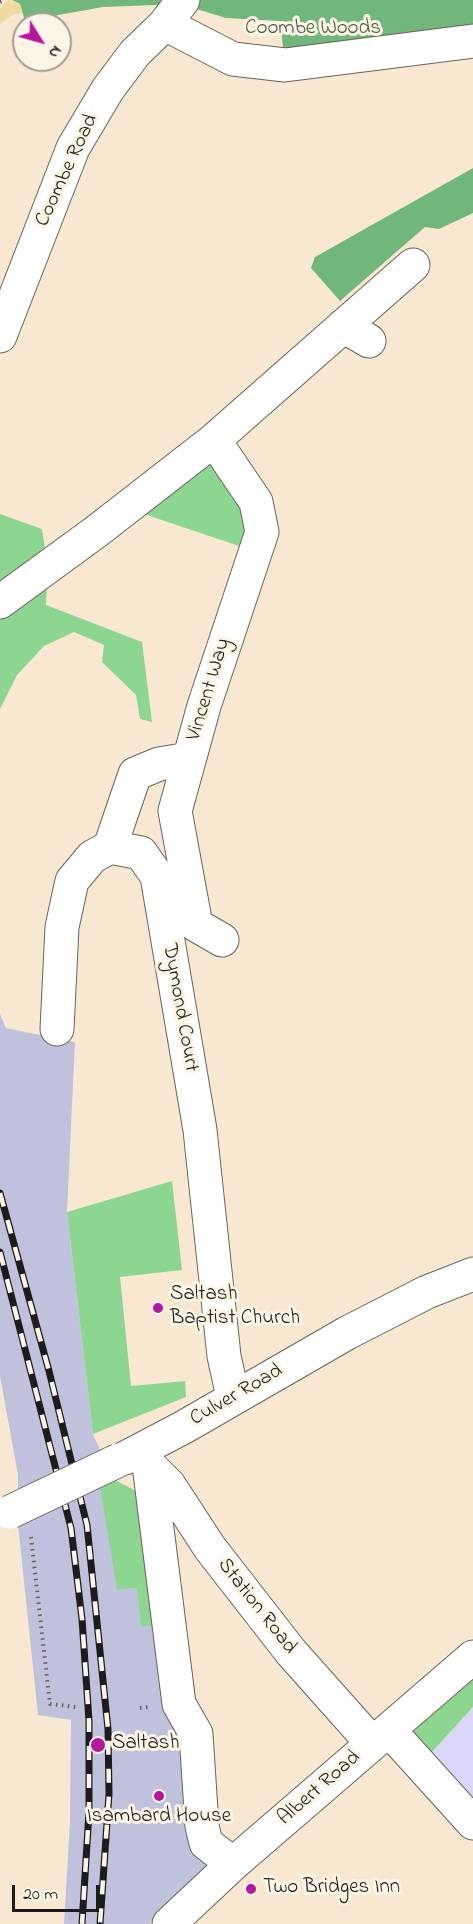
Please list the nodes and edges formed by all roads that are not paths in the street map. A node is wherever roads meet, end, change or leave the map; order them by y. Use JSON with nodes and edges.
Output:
{"nodes":[{"id":1,"x":174,"y":12,"type":"edge"},
{"id":2,"x":473,"y":41,"type":"edge"},
{"id":3,"x":413,"y":265,"type":"dead end"},
{"id":4,"x":0,"y":336,"type":"edge"},
{"id":5,"x":214,"y":440,"type":"junction"},
{"id":6,"x":0,"y":602,"type":"edge"},
{"id":7,"x":189,"y":759,"type":"junction"},
{"id":8,"x":110,"y":847,"type":"junction"},
{"id":9,"x":222,"y":940,"type":"dead end"},
{"id":10,"x":57,"y":1029,"type":"dead end"},
{"id":11,"x":473,"y":1274,"type":"edge"},
{"id":12,"x":233,"y":1397,"type":"junction"},
{"id":13,"x":137,"y":1458,"type":"junction"},
{"id":14,"x":13,"y":1511,"type":"edge"},
{"id":15,"x":473,"y":1657,"type":"edge"},
{"id":16,"x":381,"y":1737,"type":"junction"},
{"id":17,"x":473,"y":1823,"type":"edge"},
{"id":18,"x":233,"y":1864,"type":"junction"},
{"id":19,"x":169,"y":1924,"type":"edge"}],
"edges":[{"from":1,"to":2,"type":"street"},
{"from":1,"to":4,"type":"street","name":"Coombe Road"},
{"from":3,"to":5,"type":"street"},
{"from":5,"to":6,"type":"street"},
{"from":5,"to":7,"type":"street","name":"Vincent Way"},
{"from":7,"to":8,"type":"street"},
{"from":7,"to":9,"type":"street","name":"Vincent Way"},
{"from":8,"to":10,"type":"street"},
{"from":8,"to":12,"type":"street","name":"Dymond Court"},
{"from":11,"to":12,"type":"street","name":"Culver Road"},
{"from":12,"to":13,"type":"street","name":"Culver Road"},
{"from":13,"to":14,"type":"street","name":"Culver Road","bridge":true},
{"from":13,"to":16,"type":"street","name":"Station Road"},
{"from":13,"to":18,"type":"street"},
{"from":15,"to":16,"type":"street","name":"Albert Road"},
{"from":16,"to":17,"type":"street","name":"Station Road"},
{"from":16,"to":18,"type":"street","name":"Albert Road"},
{"from":18,"to":19,"type":"street","name":"Albert Road"}]}
